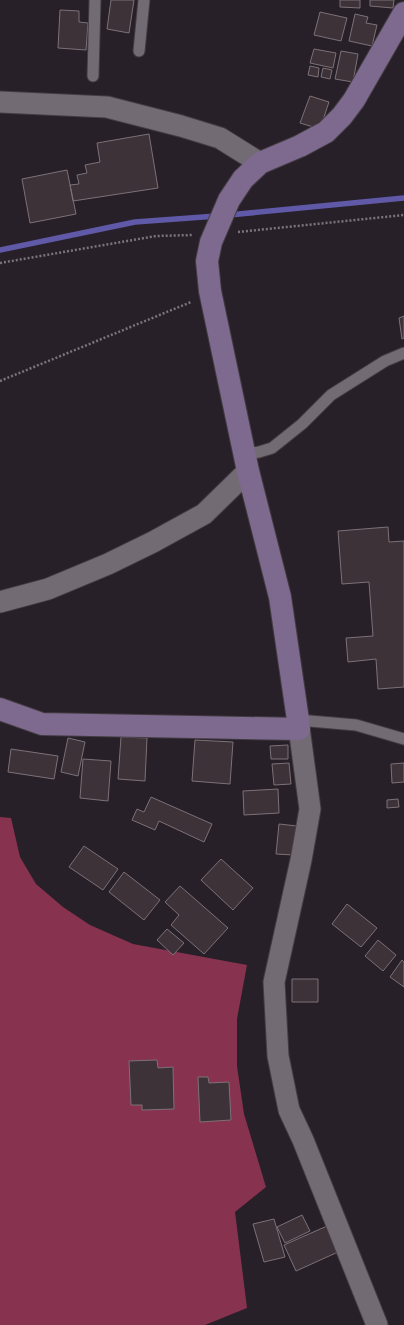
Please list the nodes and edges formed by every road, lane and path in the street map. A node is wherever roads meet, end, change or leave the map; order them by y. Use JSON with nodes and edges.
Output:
{"nodes":[{"id":1,"x":95,"y":0,"type":"edge"},
{"id":2,"x":144,"y":0,"type":"edge"},
{"id":3,"x":404,"y":13,"type":"edge"},
{"id":4,"x":139,"y":52,"type":"dead end"},
{"id":5,"x":93,"y":76,"type":"dead end"},
{"id":6,"x":0,"y":102,"type":"edge"},
{"id":7,"x":260,"y":163,"type":"junction"},
{"id":8,"x":211,"y":296,"type":"junction"},
{"id":9,"x":404,"y":353,"type":"edge"},
{"id":10,"x":0,"y":381,"type":"edge"},
{"id":11,"x":246,"y":462,"type":"junction"},
{"id":12,"x":0,"y":602,"type":"edge"},
{"id":13,"x":0,"y":709,"type":"edge"},
{"id":14,"x":298,"y":725,"type":"junction"},
{"id":15,"x":404,"y":739,"type":"edge"},
{"id":16,"x":377,"y":1325,"type":"edge"}],
"edges":[{"from":1,"to":5,"type":"lane"},
{"from":2,"to":4,"type":"lane"},
{"from":3,"to":7,"type":"street"},
{"from":6,"to":7,"type":"street"},
{"from":7,"to":8,"type":"street"},
{"from":8,"to":10,"type":"path"},
{"from":8,"to":11,"type":"street"},
{"from":9,"to":11,"type":"lane"},
{"from":11,"to":12,"type":"street"},
{"from":11,"to":14,"type":"street"},
{"from":13,"to":14,"type":"street"},
{"from":14,"to":15,"type":"lane"},
{"from":14,"to":16,"type":"street"}]}
